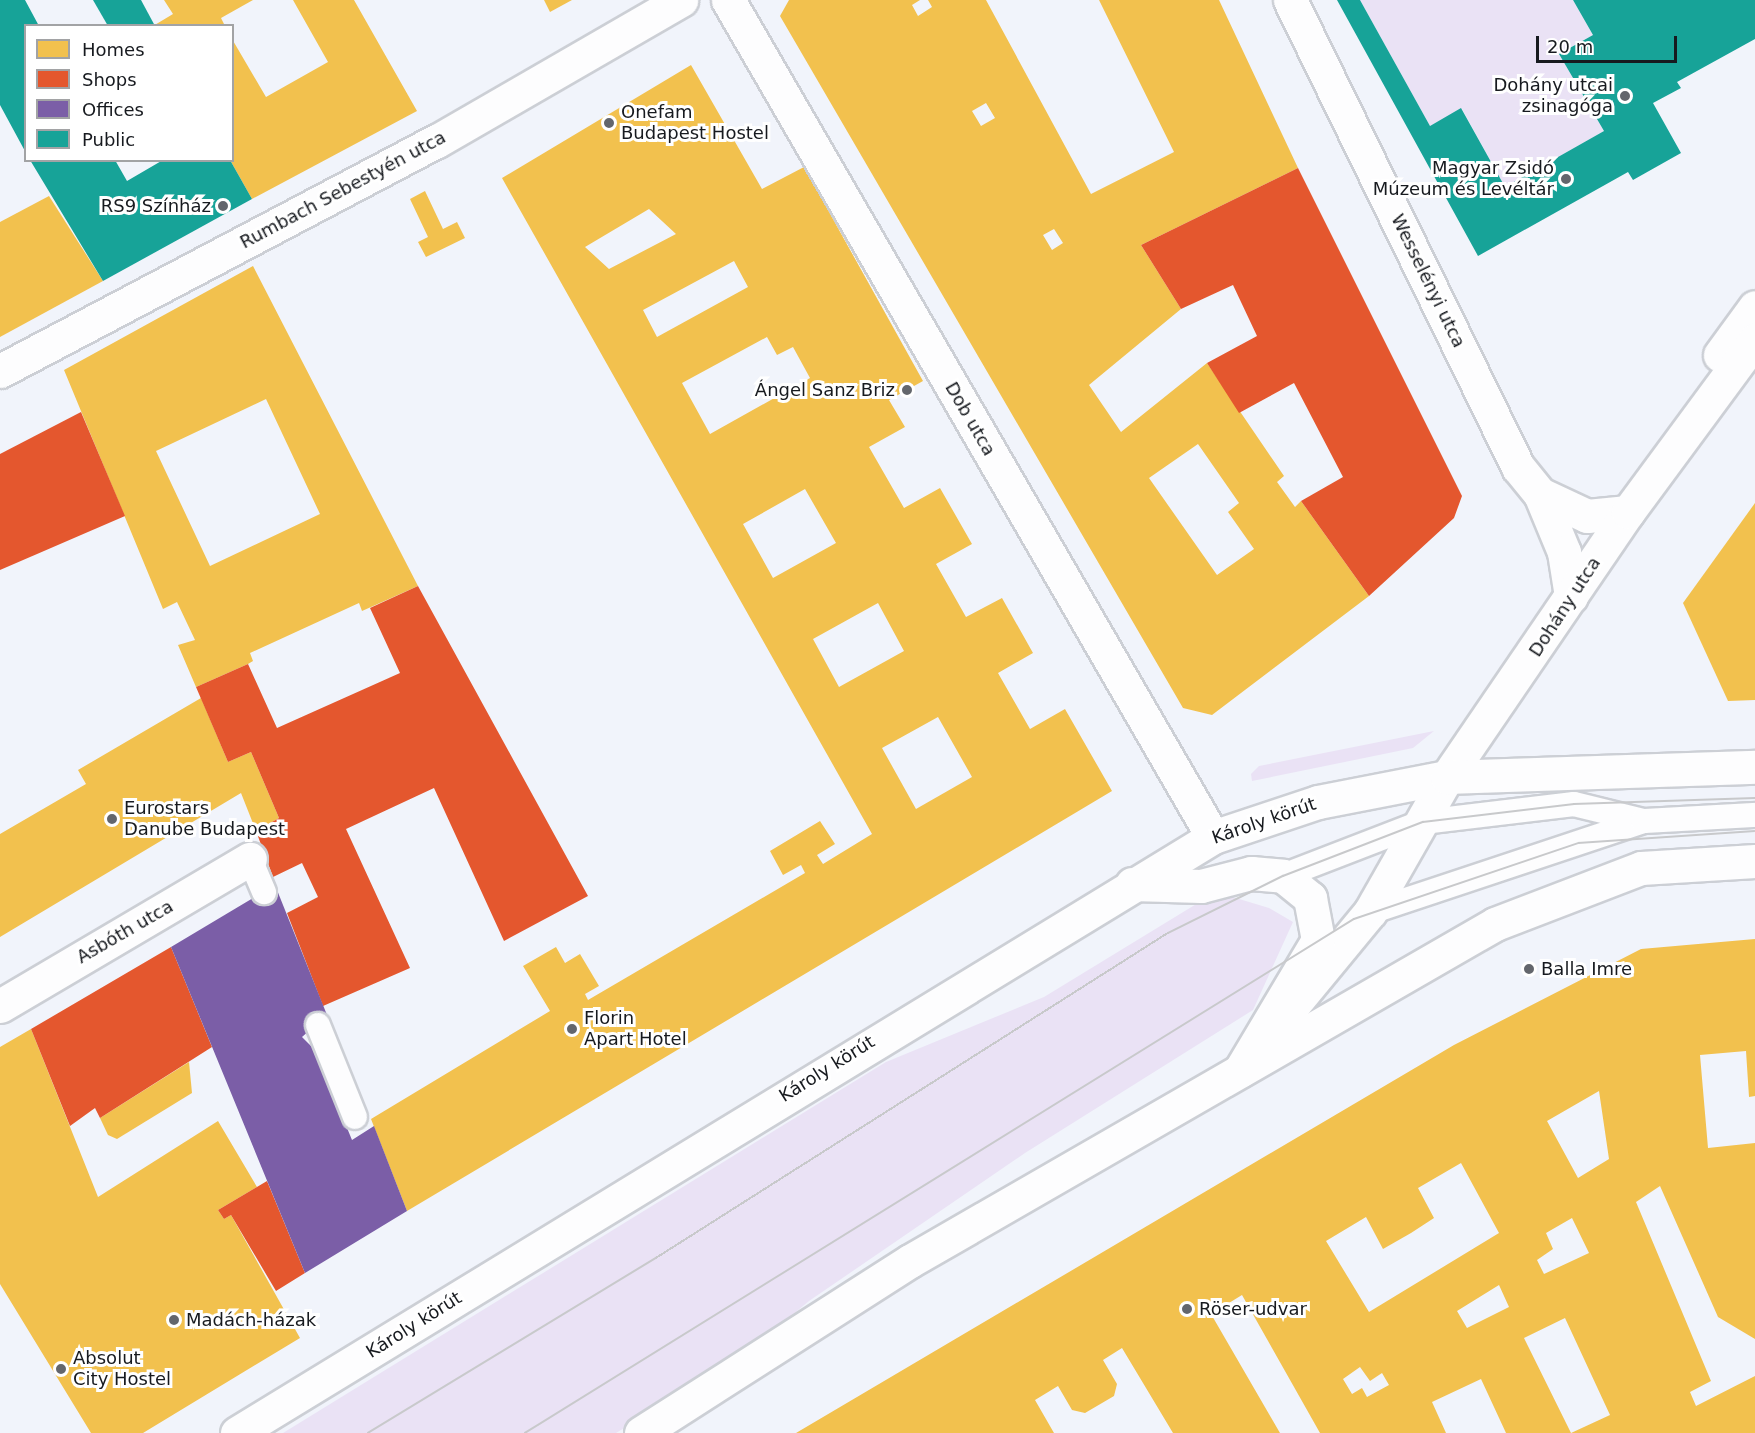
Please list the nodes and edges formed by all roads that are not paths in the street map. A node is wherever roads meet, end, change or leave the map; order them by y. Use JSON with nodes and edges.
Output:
{"nodes":[{"id":1,"x":681,"y":0,"type":"edge"},
{"id":2,"x":728,"y":0,"type":"edge"},
{"id":3,"x":1290,"y":0,"type":"edge"},
{"id":4,"x":1755,"y":307,"type":"edge"},
{"id":5,"x":1755,"y":340,"type":"edge"},
{"id":6,"x":0,"y":371,"type":"edge"},
{"id":7,"x":1683,"y":437,"type":"junction"},
{"id":8,"x":1540,"y":494,"type":"junction"},
{"id":9,"x":1628,"y":512,"type":"junction"},
{"id":10,"x":1571,"y":596,"type":"junction"},
{"id":11,"x":1755,"y":768,"type":"edge"},
{"id":12,"x":1447,"y":777,"type":"junction"},
{"id":13,"x":1755,"y":815,"type":"edge"},
{"id":14,"x":1642,"y":821,"type":"junction"},
{"id":15,"x":1423,"y":822,"type":"junction"},
{"id":16,"x":1213,"y":837,"type":"junction"},
{"id":17,"x":250,"y":859,"type":"joint"},
{"id":18,"x":1755,"y":861,"type":"edge"},
{"id":19,"x":1283,"y":876,"type":"junction"},
{"id":20,"x":1132,"y":884,"type":"junction"},
{"id":21,"x":264,"y":892,"type":"dead end"},
{"id":22,"x":1370,"y":912,"type":"junction"},
{"id":23,"x":0,"y":1006,"type":"edge"},
{"id":24,"x":318,"y":1025,"type":"dead end"},
{"id":25,"x":1239,"y":1072,"type":"junction"},
{"id":26,"x":355,"y":1117,"type":"dead end"},
{"id":27,"x":237,"y":1433,"type":"edge"},
{"id":28,"x":641,"y":1433,"type":"edge"}],
"edges":[{"from":1,"to":6,"type":"street","name":"Rumbach Sebestyén utca"},
{"from":2,"to":16,"type":"street","name":"Dob utca"},
{"from":3,"to":8,"type":"street","name":"Wesselényi utca"},
{"from":4,"to":7,"type":"street","name":"Dohány utca"},
{"from":5,"to":7,"type":"street","name":"Dohány utca"},
{"from":7,"to":9,"type":"street","name":"Dohány utca"},
{"from":8,"to":9,"type":"street","name":"Wesselényi utca"},
{"from":8,"to":10,"type":"street","name":"Wesselényi utca"},
{"from":9,"to":10,"type":"street","name":"Dohány utca"},
{"from":10,"to":12,"type":"street","name":"Dohány utca"},
{"from":11,"to":12,"type":"street","name":"Károly körút"},
{"from":12,"to":15,"type":"street"},
{"from":12,"to":16,"type":"street","name":"Károly körút"},
{"from":13,"to":14,"type":"lane"},
{"from":14,"to":15,"type":"lane"},
{"from":14,"to":22,"type":"lane"},
{"from":15,"to":19,"type":"lane"},
{"from":15,"to":22,"type":"street"},
{"from":16,"to":20,"type":"street","name":"Károly körút"},
{"from":17,"to":21,"type":"lane"},
{"from":17,"to":23,"type":"street","name":"Asbóth utca"},
{"from":18,"to":25,"type":"street"},
{"from":19,"to":20,"type":"street"},
{"from":19,"to":25,"type":"street"},
{"from":20,"to":27,"type":"street","name":"Károly körút"},
{"from":22,"to":25,"type":"street"},
{"from":24,"to":26,"type":"lane"},
{"from":25,"to":28,"type":"street"}]}
